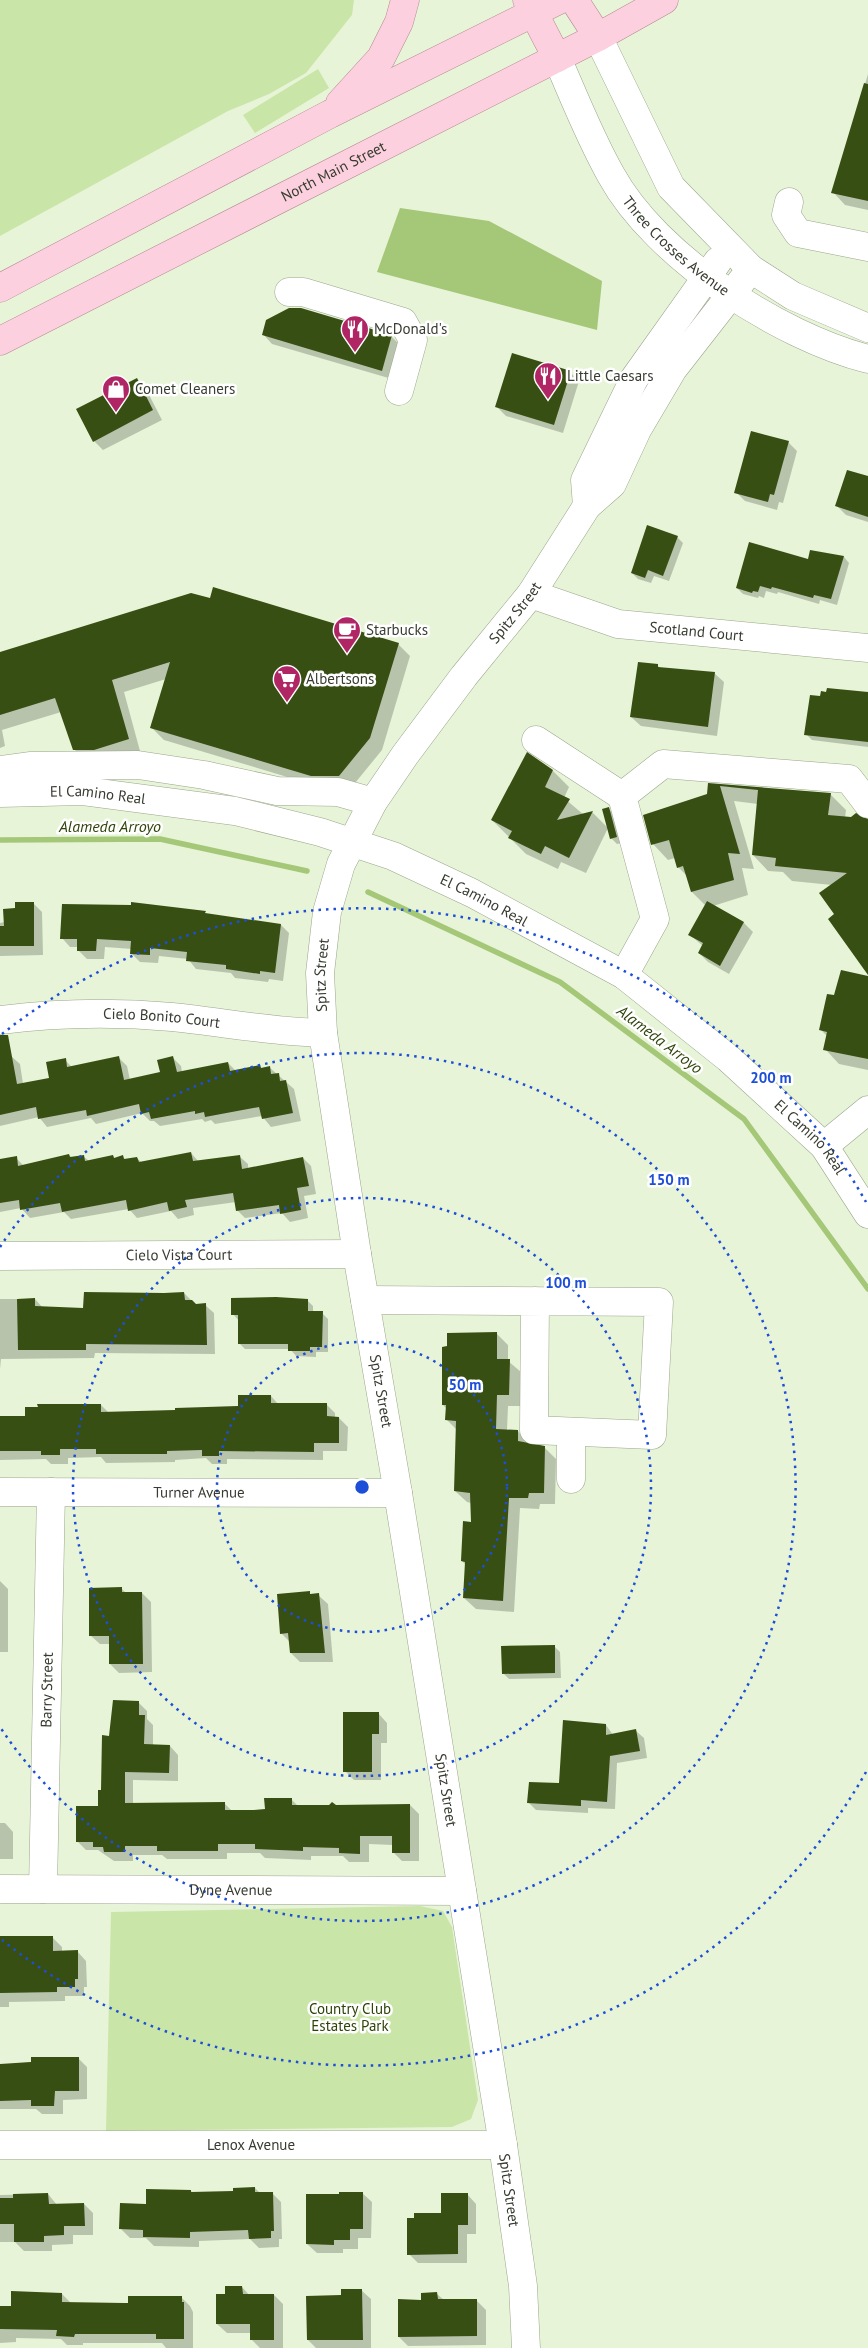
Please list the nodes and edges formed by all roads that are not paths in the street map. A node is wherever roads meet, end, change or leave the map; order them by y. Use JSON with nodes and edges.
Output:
{"nodes":[{"id":1,"x":405,"y":0,"type":"edge"},
{"id":2,"x":559,"y":0,"type":"edge"},
{"id":3,"x":574,"y":0,"type":"edge"},
{"id":4,"x":664,"y":0,"type":"edge"},
{"id":5,"x":531,"y":6,"type":"edge"},
{"id":6,"x":598,"y":37,"type":"junction"},
{"id":7,"x":557,"y":58,"type":"junction"},
{"id":8,"x":330,"y":114,"type":"junction"},
{"id":9,"x":789,"y":202,"type":"dead end"},
{"id":10,"x":868,"y":247,"type":"edge"},
{"id":11,"x":728,"y":248,"type":"junction"},
{"id":12,"x":751,"y":269,"type":"junction"},
{"id":13,"x":708,"y":277,"type":"junction"},
{"id":14,"x":0,"y":288,"type":"edge"},
{"id":15,"x":289,"y":292,"type":"dead end"},
{"id":16,"x":732,"y":294,"type":"junction"},
{"id":17,"x":868,"y":328,"type":"edge"},
{"id":18,"x":0,"y":341,"type":"edge"},
{"id":19,"x":868,"y":359,"type":"edge"},
{"id":20,"x":399,"y":391,"type":"dead end"},
{"id":21,"x":587,"y":506,"type":"junction"},
{"id":22,"x":531,"y":594,"type":"junction"},
{"id":23,"x":868,"y":648,"type":"edge"},
{"id":24,"x":536,"y":740,"type":"dead end"},
{"id":25,"x":0,"y":770,"type":"edge"},
{"id":26,"x":0,"y":793,"type":"edge"},
{"id":27,"x":622,"y":796,"type":"junction"},
{"id":28,"x":373,"y":802,"type":"junction"},
{"id":29,"x":868,"y":804,"type":"edge"},
{"id":30,"x":353,"y":843,"type":"junction"},
{"id":31,"x":624,"y":975,"type":"junction"},
{"id":32,"x":0,"y":1020,"type":"edge"},
{"id":33,"x":323,"y":1033,"type":"junction"},
{"id":34,"x":868,"y":1110,"type":"edge"},
{"id":35,"x":824,"y":1146,"type":"junction"},
{"id":36,"x":868,"y":1214,"type":"edge"},
{"id":37,"x":357,"y":1254,"type":"junction"},
{"id":38,"x":0,"y":1256,"type":"edge"},
{"id":39,"x":365,"y":1300,"type":"junction"},
{"id":40,"x":535,"y":1301,"type":"junction"},
{"id":41,"x":571,"y":1432,"type":"junction"},
{"id":42,"x":571,"y":1479,"type":"dead end"},
{"id":43,"x":0,"y":1492,"type":"edge"},
{"id":44,"x":51,"y":1492,"type":"junction"},
{"id":45,"x":398,"y":1493,"type":"junction"},
{"id":46,"x":0,"y":1889,"type":"edge"},
{"id":47,"x":43,"y":1889,"type":"junction"},
{"id":48,"x":462,"y":1891,"type":"junction"},
{"id":49,"x":0,"y":2144,"type":"edge"},
{"id":50,"x":503,"y":2145,"type":"junction"},
{"id":51,"x":526,"y":2348,"type":"edge"}],
"edges":[{"from":1,"to":8,"type":"main road"},
{"from":2,"to":5,"type":"main road"},
{"from":3,"to":6,"type":"main road"},
{"from":4,"to":6,"type":"main road","name":"North Main Street"},
{"from":5,"to":7,"type":"main road"},
{"from":5,"to":8,"type":"main road"},
{"from":6,"to":7,"type":"main road","name":"North Main Street"},
{"from":6,"to":11,"type":"street","name":"Three Crosses Avenue"},
{"from":7,"to":13,"type":"street","name":"Three Crosses Avenue"},
{"from":7,"to":18,"type":"main road","name":"North Main Street"},
{"from":8,"to":14,"type":"main road"},
{"from":9,"to":10,"type":"street"},
{"from":11,"to":12,"type":"street","name":"Three Crosses Avenue"},
{"from":11,"to":13,"type":"street"},
{"from":12,"to":16,"type":"street","name":"Spitz Street"},
{"from":12,"to":17,"type":"street","name":"Three Crosses Avenue"},
{"from":13,"to":16,"type":"street","name":"Three Crosses Avenue"},
{"from":13,"to":21,"type":"street"},
{"from":15,"to":20,"type":"street"},
{"from":16,"to":19,"type":"street","name":"Three Crosses Avenue"},
{"from":16,"to":21,"type":"street","name":"Spitz Street"},
{"from":21,"to":22,"type":"street","name":"Spitz Street"},
{"from":22,"to":23,"type":"street","name":"Scotland Court"},
{"from":22,"to":28,"type":"street","name":"Spitz Street"},
{"from":24,"to":27,"type":"street"},
{"from":25,"to":28,"type":"street"},
{"from":26,"to":30,"type":"street","name":"El Camino Real"},
{"from":27,"to":29,"type":"street"},
{"from":27,"to":31,"type":"street"},
{"from":28,"to":30,"type":"street","name":"Spitz Street"},
{"from":30,"to":31,"type":"street","name":"El Camino Real"},
{"from":30,"to":33,"type":"street","name":"Spitz Street"},
{"from":31,"to":35,"type":"street","name":"El Camino Real"},
{"from":32,"to":33,"type":"street","name":"Cielo Bonito Court"},
{"from":33,"to":37,"type":"street","name":"Spitz Street"},
{"from":34,"to":35,"type":"street"},
{"from":35,"to":36,"type":"street","name":"El Camino Real"},
{"from":37,"to":38,"type":"street","name":"Cielo Vista Court"},
{"from":37,"to":39,"type":"street","name":"Spitz Street"},
{"from":39,"to":40,"type":"street"},
{"from":39,"to":45,"type":"street","name":"Spitz Street"},
{"from":40,"to":41,"type":"street"},
{"from":40,"to":41,"type":"street"},
{"from":41,"to":42,"type":"street"},
{"from":43,"to":44,"type":"street","name":"Turner Avenue"},
{"from":44,"to":45,"type":"street","name":"Turner Avenue"},
{"from":44,"to":47,"type":"street","name":"Barry Street"},
{"from":45,"to":48,"type":"street","name":"Spitz Street"},
{"from":46,"to":47,"type":"street","name":"Dyne Avenue"},
{"from":47,"to":48,"type":"street","name":"Dyne Avenue"},
{"from":48,"to":50,"type":"street","name":"Spitz Street"},
{"from":49,"to":50,"type":"street","name":"Lenox Avenue"},
{"from":50,"to":51,"type":"street","name":"Spitz Street"}]}
